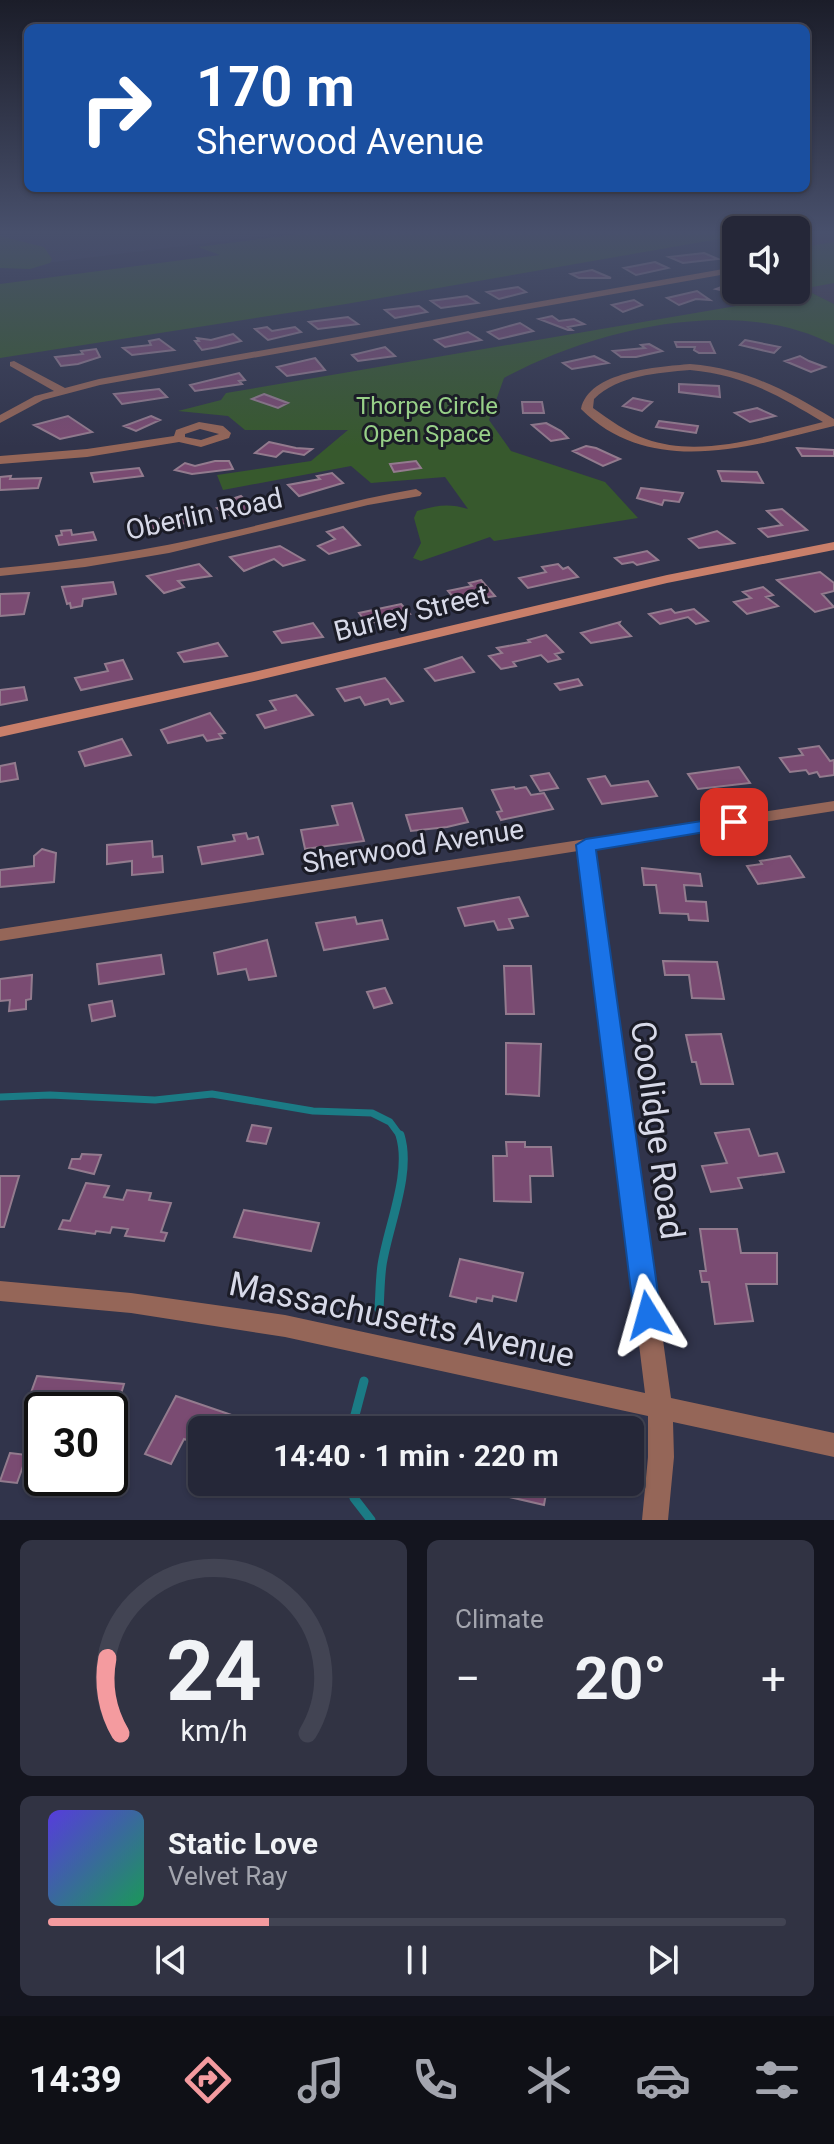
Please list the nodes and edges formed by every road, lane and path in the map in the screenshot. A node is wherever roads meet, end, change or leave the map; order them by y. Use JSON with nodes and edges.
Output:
{"nodes":[{"id":1,"x":541,"y":305,"type":"edge"},
{"id":2,"x":14,"y":364,"type":"dead end"},
{"id":3,"x":63,"y":391,"type":"junction"},
{"id":4,"x":0,"y":420,"type":"edge"},
{"id":5,"x":834,"y":423,"type":"edge"},
{"id":6,"x":179,"y":439,"type":"dead end"},
{"id":7,"x":0,"y":460,"type":"edge"},
{"id":8,"x":416,"y":493,"type":"dead end"},
{"id":9,"x":834,"y":546,"type":"edge"},
{"id":10,"x":0,"y":572,"type":"edge"},
{"id":11,"x":0,"y":732,"type":"edge"},
{"id":12,"x":834,"y":806,"type":"edge"},
{"id":13,"x":586,"y":845,"type":"junction"},
{"id":14,"x":0,"y":935,"type":"edge"},
{"id":15,"x":0,"y":1291,"type":"edge"},
{"id":16,"x":660,"y":1409,"type":"junction"},
{"id":17,"x":834,"y":1445,"type":"edge"},
{"id":18,"x":655,"y":1520,"type":"edge"}],
"edges":[{"from":1,"to":3,"type":"street"},
{"from":2,"to":3,"type":"street"},
{"from":3,"to":4,"type":"street"},
{"from":5,"to":5,"type":"street"},
{"from":6,"to":7,"type":"street"},
{"from":8,"to":10,"type":"street","name":"Oberlin Road"},
{"from":9,"to":11,"type":"main road","name":"Burley Street"},
{"from":12,"to":13,"type":"street","name":"Sherwood Avenue"},
{"from":13,"to":14,"type":"street","name":"Sherwood Avenue"},
{"from":13,"to":16,"type":"street","name":"Coolidge Road"},
{"from":15,"to":16,"type":"street","name":"Massachusetts Avenue"},
{"from":16,"to":17,"type":"street","name":"Massachusetts Avenue"},
{"from":16,"to":18,"type":"street","name":"Coolidge Road"}]}
